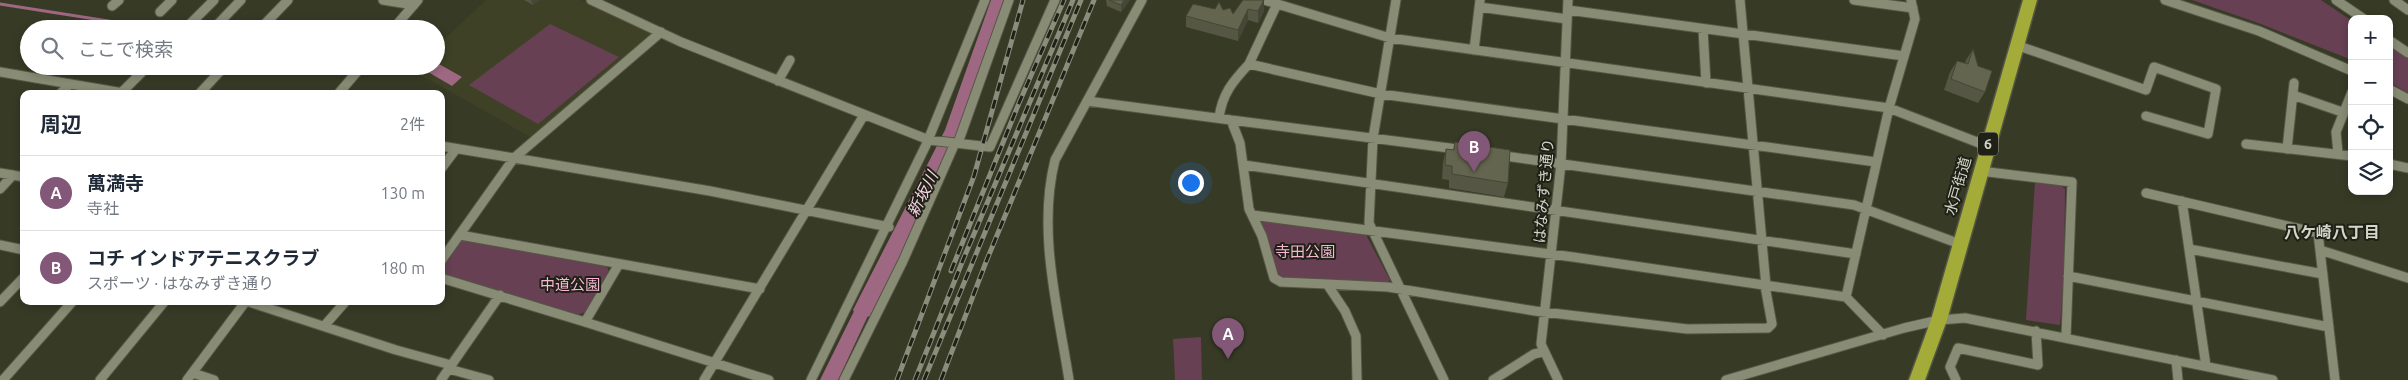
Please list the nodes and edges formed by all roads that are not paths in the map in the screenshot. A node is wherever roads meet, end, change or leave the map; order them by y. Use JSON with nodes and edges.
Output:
{"nodes":[{"id":1,"x":119,"y":0,"type":"edge"},
{"id":2,"x":172,"y":0,"type":"edge"},
{"id":3,"x":214,"y":0,"type":"edge"},
{"id":4,"x":241,"y":0,"type":"edge"},
{"id":5,"x":288,"y":0,"type":"edge"},
{"id":6,"x":383,"y":0,"type":"edge"},
{"id":7,"x":985,"y":0,"type":"edge"},
{"id":8,"x":1009,"y":0,"type":"edge"},
{"id":9,"x":1055,"y":0,"type":"edge"},
{"id":10,"x":1142,"y":0,"type":"edge"},
{"id":11,"x":1264,"y":0,"type":"edge"},
{"id":12,"x":1396,"y":0,"type":"edge"},
{"id":13,"x":1568,"y":0,"type":"edge"},
{"id":14,"x":1740,"y":0,"type":"edge"},
{"id":15,"x":1854,"y":0,"type":"edge"},
{"id":16,"x":2030,"y":0,"type":"edge"},
{"id":17,"x":2165,"y":0,"type":"edge"},
{"id":18,"x":2336,"y":0,"type":"edge"},
{"id":19,"x":2394,"y":0,"type":"edge"},
{"id":20,"x":594,"y":1,"type":"edge"},
{"id":21,"x":416,"y":2,"type":"edge"},
{"id":22,"x":1479,"y":3,"type":"edge"},
{"id":23,"x":1277,"y":4,"type":"junction"},
{"id":24,"x":1912,"y":4,"type":"edge"},
{"id":25,"x":112,"y":6,"type":"dead end"},
{"id":26,"x":2408,"y":10,"type":"edge"},
{"id":27,"x":160,"y":12,"type":"dead end"},
{"id":28,"x":1568,"y":15,"type":"junction"},
{"id":29,"x":2358,"y":15,"type":"edge"},
{"id":30,"x":194,"y":20,"type":"edge"},
{"id":31,"x":222,"y":20,"type":"edge"},
{"id":32,"x":269,"y":20,"type":"edge"},
{"id":33,"x":401,"y":20,"type":"edge"},
{"id":34,"x":1703,"y":29,"type":"junction"},
{"id":35,"x":661,"y":32,"type":"junction"},
{"id":36,"x":1743,"y":34,"type":"junction"},
{"id":37,"x":1390,"y":38,"type":"junction"},
{"id":38,"x":2393,"y":43,"type":"edge"},
{"id":39,"x":2016,"y":45,"type":"junction"},
{"id":40,"x":1474,"y":50,"type":"junction"},
{"id":41,"x":2408,"y":53,"type":"edge"},
{"id":42,"x":1904,"y":56,"type":"junction"},
{"id":43,"x":790,"y":60,"type":"dead end"},
{"id":44,"x":1566,"y":62,"type":"junction"},
{"id":45,"x":1248,"y":64,"type":"junction"},
{"id":46,"x":2348,"y":69,"type":"edge"},
{"id":47,"x":0,"y":72,"type":"edge"},
{"id":48,"x":140,"y":75,"type":"edge"},
{"id":49,"x":217,"y":75,"type":"edge"},
{"id":50,"x":354,"y":75,"type":"edge"},
{"id":51,"x":778,"y":81,"type":"junction"},
{"id":52,"x":1706,"y":83,"type":"junction"},
{"id":53,"x":2294,"y":83,"type":"dead end"},
{"id":54,"x":70,"y":84,"type":"junction"},
{"id":55,"x":1747,"y":88,"type":"junction"},
{"id":56,"x":64,"y":90,"type":"edge"},
{"id":57,"x":96,"y":90,"type":"edge"},
{"id":58,"x":127,"y":90,"type":"edge"},
{"id":59,"x":203,"y":90,"type":"edge"},
{"id":60,"x":341,"y":90,"type":"edge"},
{"id":61,"x":2393,"y":91,"type":"edge"},
{"id":62,"x":1381,"y":94,"type":"junction"},
{"id":63,"x":2293,"y":95,"type":"junction"},
{"id":64,"x":2408,"y":99,"type":"edge"},
{"id":65,"x":2348,"y":100,"type":"edge"},
{"id":66,"x":1087,"y":101,"type":"junction"},
{"id":67,"x":1890,"y":108,"type":"junction"},
{"id":68,"x":2342,"y":112,"type":"junction"},
{"id":69,"x":864,"y":115,"type":"junction"},
{"id":70,"x":2146,"y":116,"type":"dead end"},
{"id":71,"x":1218,"y":118,"type":"junction"},
{"id":72,"x":1231,"y":120,"type":"junction"},
{"id":73,"x":1564,"y":120,"type":"junction"},
{"id":74,"x":1373,"y":138,"type":"junction"},
{"id":75,"x":932,"y":140,"type":"junction"},
{"id":76,"x":956,"y":143,"type":"junction"},
{"id":77,"x":2246,"y":144,"type":"dead end"},
{"id":78,"x":1752,"y":145,"type":"junction"},
{"id":79,"x":1987,"y":146,"type":"junction"},
{"id":80,"x":445,"y":147,"type":"edge"},
{"id":81,"x":456,"y":149,"type":"junction"},
{"id":82,"x":2287,"y":149,"type":"junction"},
{"id":83,"x":1470,"y":151,"type":"edge"},
{"id":84,"x":2338,"y":153,"type":"junction"},
{"id":85,"x":1490,"y":154,"type":"edge"},
{"id":86,"x":2348,"y":155,"type":"edge"},
{"id":87,"x":514,"y":158,"type":"junction"},
{"id":88,"x":1876,"y":162,"type":"junction"},
{"id":89,"x":445,"y":164,"type":"edge"},
{"id":90,"x":1561,"y":164,"type":"junction"},
{"id":91,"x":1244,"y":165,"type":"junction"},
{"id":92,"x":2393,"y":165,"type":"edge"},
{"id":93,"x":2408,"y":168,"type":"edge"},
{"id":94,"x":1980,"y":171,"type":"junction"},
{"id":95,"x":0,"y":173,"type":"edge"},
{"id":96,"x":13,"y":175,"type":"junction"},
{"id":97,"x":20,"y":176,"type":"edge"},
{"id":98,"x":1370,"y":184,"type":"junction"},
{"id":99,"x":0,"y":188,"type":"edge"},
{"id":100,"x":1757,"y":192,"type":"junction"},
{"id":101,"x":2146,"y":193,"type":"dead end"},
{"id":102,"x":2182,"y":201,"type":"junction"},
{"id":103,"x":1556,"y":210,"type":"junction"},
{"id":104,"x":1867,"y":210,"type":"junction"},
{"id":105,"x":806,"y":211,"type":"junction"},
{"id":106,"x":1252,"y":214,"type":"junction"},
{"id":107,"x":888,"y":227,"type":"junction"},
{"id":108,"x":1371,"y":230,"type":"junction"},
{"id":109,"x":460,"y":235,"type":"junction"},
{"id":110,"x":1761,"y":240,"type":"junction"},
{"id":111,"x":1960,"y":244,"type":"junction"},
{"id":112,"x":0,"y":245,"type":"edge"},
{"id":113,"x":20,"y":249,"type":"edge"},
{"id":114,"x":2189,"y":249,"type":"junction"},
{"id":115,"x":2320,"y":250,"type":"junction"},
{"id":116,"x":1856,"y":254,"type":"junction"},
{"id":117,"x":1552,"y":255,"type":"junction"},
{"id":118,"x":445,"y":256,"type":"edge"},
{"id":119,"x":619,"y":264,"type":"junction"},
{"id":120,"x":2323,"y":274,"type":"junction"},
{"id":121,"x":2068,"y":276,"type":"junction"},
{"id":122,"x":2408,"y":278,"type":"edge"},
{"id":123,"x":445,"y":279,"type":"edge"},
{"id":124,"x":20,"y":281,"type":"edge"},
{"id":125,"x":1327,"y":284,"type":"junction"},
{"id":126,"x":1766,"y":286,"type":"junction"},
{"id":127,"x":760,"y":288,"type":"junction"},
{"id":128,"x":1400,"y":290,"type":"junction"},
{"id":129,"x":500,"y":295,"type":"junction"},
{"id":130,"x":1846,"y":297,"type":"junction"},
{"id":131,"x":2196,"y":301,"type":"junction"},
{"id":132,"x":0,"y":302,"type":"edge"},
{"id":133,"x":69,"y":305,"type":"edge"},
{"id":134,"x":162,"y":305,"type":"edge"},
{"id":135,"x":243,"y":305,"type":"edge"},
{"id":136,"x":259,"y":305,"type":"edge"},
{"id":137,"x":342,"y":305,"type":"edge"},
{"id":138,"x":1545,"y":312,"type":"junction"},
{"id":139,"x":1939,"y":320,"type":"junction"},
{"id":140,"x":585,"y":322,"type":"junction"},
{"id":141,"x":325,"y":325,"type":"junction"},
{"id":142,"x":2329,"y":327,"type":"junction"},
{"id":143,"x":2036,"y":331,"type":"junction"},
{"id":144,"x":1883,"y":334,"type":"junction"},
{"id":145,"x":2066,"y":337,"type":"junction"},
{"id":146,"x":1543,"y":352,"type":"junction"},
{"id":147,"x":2176,"y":360,"type":"junction"},
{"id":148,"x":714,"y":363,"type":"junction"},
{"id":149,"x":2206,"y":366,"type":"junction"},
{"id":150,"x":450,"y":367,"type":"junction"},
{"id":151,"x":190,"y":376,"type":"edge"},
{"id":152,"x":3,"y":380,"type":"edge"},
{"id":153,"x":100,"y":380,"type":"edge"},
{"id":154,"x":214,"y":380,"type":"edge"},
{"id":155,"x":441,"y":380,"type":"edge"},
{"id":156,"x":488,"y":380,"type":"edge"},
{"id":157,"x":704,"y":380,"type":"edge"},
{"id":158,"x":768,"y":380,"type":"edge"},
{"id":159,"x":811,"y":380,"type":"edge"},
{"id":160,"x":844,"y":380,"type":"edge"},
{"id":161,"x":1069,"y":380,"type":"edge"},
{"id":162,"x":1357,"y":380,"type":"edge"},
{"id":163,"x":1444,"y":380,"type":"edge"},
{"id":164,"x":1493,"y":380,"type":"edge"},
{"id":165,"x":1558,"y":380,"type":"edge"},
{"id":166,"x":1726,"y":380,"type":"edge"},
{"id":167,"x":1917,"y":380,"type":"edge"},
{"id":168,"x":1956,"y":380,"type":"edge"},
{"id":169,"x":2178,"y":380,"type":"edge"},
{"id":170,"x":2273,"y":380,"type":"edge"},
{"id":171,"x":2335,"y":380,"type":"edge"}],
"edges":[{"from":1,"to":25,"type":"street"},
{"from":2,"to":27,"type":"street"},
{"from":3,"to":30,"type":"street"},
{"from":4,"to":31,"type":"street"},
{"from":5,"to":32,"type":"street"},
{"from":6,"to":21,"type":"street"},
{"from":7,"to":75,"type":"street"},
{"from":8,"to":76,"type":"street"},
{"from":9,"to":76,"type":"street"},
{"from":10,"to":66,"type":"street"},
{"from":11,"to":23,"type":"street"},
{"from":12,"to":37,"type":"street"},
{"from":13,"to":28,"type":"street","name":"はなみずき通り"},
{"from":14,"to":36,"type":"street"},
{"from":15,"to":24,"type":"street"},
{"from":16,"to":39,"type":"highway","name":"水戸街道","number":"6"},
{"from":17,"to":46,"type":"street"},
{"from":18,"to":29,"type":"street"},
{"from":19,"to":26,"type":"street"},
{"from":20,"to":35,"type":"street"},
{"from":21,"to":33,"type":"street"},
{"from":22,"to":28,"type":"street"},
{"from":22,"to":40,"type":"street"},
{"from":23,"to":37,"type":"street"},
{"from":23,"to":45,"type":"street"},
{"from":24,"to":42,"type":"street"},
{"from":28,"to":34,"type":"street"},
{"from":28,"to":44,"type":"street","name":"はなみずき通り"},
{"from":34,"to":36,"type":"street"},
{"from":34,"to":52,"type":"street"},
{"from":35,"to":51,"type":"street"},
{"from":35,"to":87,"type":"street"},
{"from":36,"to":42,"type":"street"},
{"from":36,"to":55,"type":"street"},
{"from":37,"to":40,"type":"street"},
{"from":37,"to":62,"type":"street"},
{"from":38,"to":41,"type":"street"},
{"from":39,"to":70,"type":"street"},
{"from":39,"to":79,"type":"highway","name":"水戸街道","number":"6"},
{"from":40,"to":44,"type":"street"},
{"from":42,"to":67,"type":"street"},
{"from":43,"to":51,"type":"street"},
{"from":44,"to":52,"type":"street"},
{"from":44,"to":73,"type":"street","name":"はなみずき通り"},
{"from":45,"to":62,"type":"street"},
{"from":45,"to":71,"type":"street"},
{"from":47,"to":54,"type":"street"},
{"from":48,"to":58,"type":"street"},
{"from":49,"to":59,"type":"street"},
{"from":50,"to":60,"type":"street"},
{"from":51,"to":69,"type":"street"},
{"from":52,"to":55,"type":"street"},
{"from":53,"to":63,"type":"street"},
{"from":54,"to":56,"type":"street"},
{"from":54,"to":57,"type":"street"},
{"from":55,"to":67,"type":"street"},
{"from":55,"to":78,"type":"street"},
{"from":61,"to":64,"type":"street"},
{"from":62,"to":73,"type":"street"},
{"from":62,"to":74,"type":"street"},
{"from":63,"to":68,"type":"street"},
{"from":63,"to":82,"type":"street"},
{"from":65,"to":68,"type":"street"},
{"from":66,"to":71,"type":"street"},
{"from":66,"to":161,"type":"street"},
{"from":67,"to":79,"type":"street"},
{"from":67,"to":88,"type":"street"},
{"from":68,"to":84,"type":"street"},
{"from":69,"to":75,"type":"street"},
{"from":69,"to":105,"type":"street"},
{"from":71,"to":72,"type":"street"},
{"from":72,"to":74,"type":"street"},
{"from":72,"to":91,"type":"street"},
{"from":73,"to":78,"type":"street"},
{"from":73,"to":90,"type":"street","name":"はなみずき通り"},
{"from":74,"to":83,"type":"street"},
{"from":74,"to":98,"type":"street"},
{"from":75,"to":76,"type":"street"},
{"from":75,"to":107,"type":"street"},
{"from":76,"to":160,"type":"street"},
{"from":77,"to":82,"type":"street"},
{"from":78,"to":88,"type":"street"},
{"from":78,"to":100,"type":"street"},
{"from":79,"to":94,"type":"highway","name":"水戸街道","number":"6"},
{"from":80,"to":81,"type":"street"},
{"from":81,"to":87,"type":"street"},
{"from":81,"to":89,"type":"street"},
{"from":82,"to":84,"type":"street"},
{"from":84,"to":86,"type":"street"},
{"from":85,"to":90,"type":"street"},
{"from":87,"to":105,"type":"street"},
{"from":87,"to":109,"type":"street"},
{"from":88,"to":104,"type":"street"},
{"from":90,"to":100,"type":"street"},
{"from":90,"to":103,"type":"street","name":"はなみずき通り"},
{"from":91,"to":98,"type":"street"},
{"from":91,"to":106,"type":"street"},
{"from":92,"to":93,"type":"street"},
{"from":94,"to":111,"type":"highway","name":"水戸街道","number":"6"},
{"from":94,"to":121,"type":"street"},
{"from":95,"to":96,"type":"street"},
{"from":96,"to":97,"type":"street"},
{"from":96,"to":99,"type":"street"},
{"from":98,"to":103,"type":"street"},
{"from":98,"to":108,"type":"street"},
{"from":100,"to":104,"type":"street"},
{"from":100,"to":110,"type":"street"},
{"from":101,"to":102,"type":"street"},
{"from":102,"to":114,"type":"street"},
{"from":102,"to":115,"type":"street"},
{"from":103,"to":110,"type":"street"},
{"from":103,"to":117,"type":"street","name":"はなみずき通り"},
{"from":104,"to":111,"type":"street"},
{"from":104,"to":116,"type":"street"},
{"from":105,"to":107,"type":"street"},
{"from":105,"to":127,"type":"street"},
{"from":106,"to":108,"type":"street"},
{"from":106,"to":125,"type":"street"},
{"from":107,"to":159,"type":"street"},
{"from":108,"to":117,"type":"street"},
{"from":108,"to":128,"type":"street"},
{"from":109,"to":118,"type":"street"},
{"from":109,"to":119,"type":"street"},
{"from":110,"to":116,"type":"street"},
{"from":110,"to":126,"type":"street"},
{"from":111,"to":139,"type":"highway","name":"水戸街道","number":"6"},
{"from":112,"to":113,"type":"street"},
{"from":114,"to":120,"type":"street"},
{"from":114,"to":131,"type":"street"},
{"from":115,"to":120,"type":"street"},
{"from":115,"to":122,"type":"street"},
{"from":116,"to":130,"type":"street"},
{"from":117,"to":126,"type":"street"},
{"from":117,"to":138,"type":"street","name":"はなみずき通り"},
{"from":119,"to":127,"type":"street"},
{"from":119,"to":140,"type":"street"},
{"from":120,"to":142,"type":"street"},
{"from":121,"to":131,"type":"street"},
{"from":121,"to":145,"type":"street"},
{"from":123,"to":129,"type":"street"},
{"from":124,"to":132,"type":"street"},
{"from":125,"to":128,"type":"street"},
{"from":125,"to":162,"type":"street"},
{"from":126,"to":130,"type":"street"},
{"from":126,"to":138,"type":"street"},
{"from":127,"to":148,"type":"street"},
{"from":128,"to":138,"type":"street"},
{"from":128,"to":163,"type":"street"},
{"from":129,"to":140,"type":"street"},
{"from":129,"to":150,"type":"street"},
{"from":130,"to":144,"type":"street"},
{"from":131,"to":142,"type":"street"},
{"from":131,"to":149,"type":"street"},
{"from":133,"to":152,"type":"street"},
{"from":134,"to":153,"type":"street"},
{"from":135,"to":151,"type":"street"},
{"from":136,"to":141,"type":"street"},
{"from":137,"to":141,"type":"street"},
{"from":138,"to":146,"type":"street","name":"はなみずき通り"},
{"from":139,"to":143,"type":"street"},
{"from":139,"to":144,"type":"street"},
{"from":139,"to":167,"type":"highway","name":"水戸街道","number":"6"},
{"from":140,"to":148,"type":"street"},
{"from":141,"to":150,"type":"street"},
{"from":142,"to":171,"type":"street"},
{"from":143,"to":145,"type":"street"},
{"from":143,"to":168,"type":"street"},
{"from":144,"to":166,"type":"street"},
{"from":145,"to":147,"type":"street"},
{"from":146,"to":164,"type":"street"},
{"from":146,"to":165,"type":"street","name":"はなみずき通り"},
{"from":147,"to":149,"type":"street"},
{"from":147,"to":169,"type":"street"},
{"from":148,"to":157,"type":"street"},
{"from":148,"to":158,"type":"street"},
{"from":149,"to":170,"type":"street"},
{"from":150,"to":155,"type":"street"},
{"from":150,"to":156,"type":"street"},
{"from":151,"to":154,"type":"street"}]}
